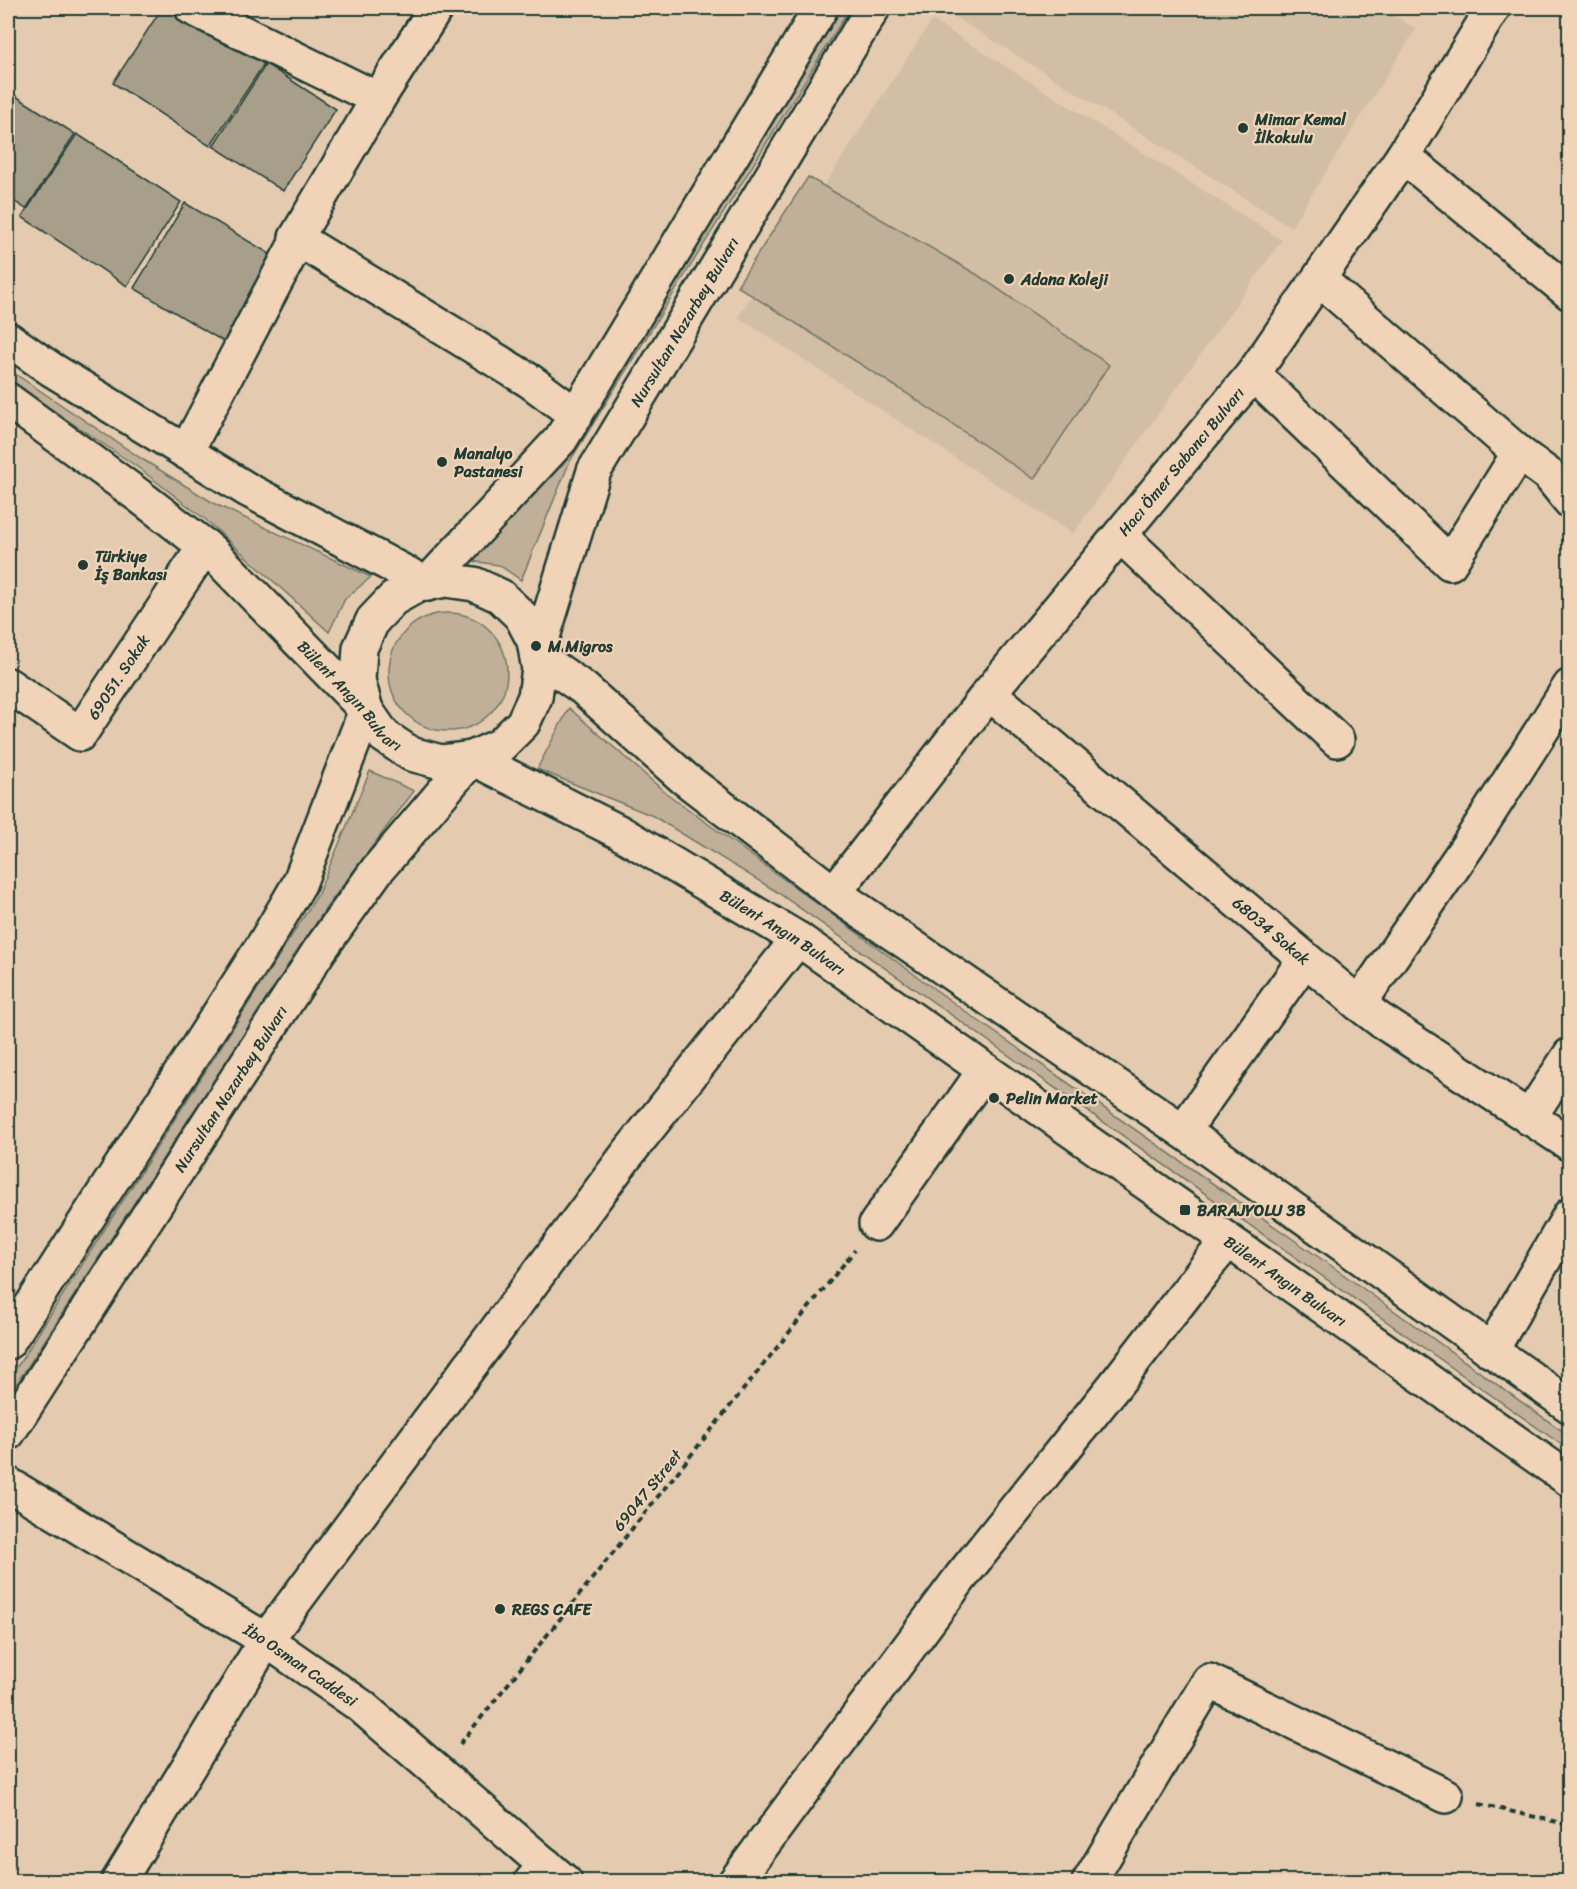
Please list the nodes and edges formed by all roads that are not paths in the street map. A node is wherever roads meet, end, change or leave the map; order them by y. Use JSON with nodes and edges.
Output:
{"nodes":[{"id":1,"x":192,"y":8,"type":"edge"},
{"id":2,"x":436,"y":8,"type":"edge"},
{"id":3,"x":820,"y":8,"type":"edge"},
{"id":4,"x":873,"y":8,"type":"edge"},
{"id":5,"x":1493,"y":8,"type":"edge"},
{"id":6,"x":378,"y":99,"type":"junction"},
{"id":7,"x":1403,"y":156,"type":"junction"},
{"id":8,"x":296,"y":238,"type":"junction"},
{"id":9,"x":1320,"y":280,"type":"junction"},
{"id":10,"x":1569,"y":293,"type":"edge"},
{"id":11,"x":8,"y":339,"type":"edge"},
{"id":12,"x":1253,"y":374,"type":"junction"},
{"id":13,"x":8,"y":400,"type":"edge"},
{"id":14,"x":576,"y":415,"type":"junction"},
{"id":15,"x":186,"y":452,"type":"junction"},
{"id":16,"x":1519,"y":453,"type":"junction"},
{"id":17,"x":1569,"y":501,"type":"edge"},
{"id":18,"x":1121,"y":536,"type":"junction"},
{"id":19,"x":205,"y":546,"type":"junction"},
{"id":20,"x":427,"y":584,"type":"junction"},
{"id":21,"x":537,"y":656,"type":"junction"},
{"id":22,"x":8,"y":686,"type":"edge"},
{"id":23,"x":1568,"y":692,"type":"edge"},
{"id":24,"x":989,"y":693,"type":"junction"},
{"id":25,"x":366,"y":710,"type":"junction"},
{"id":26,"x":1337,"y":740,"type":"dead end"},
{"id":27,"x":472,"y":758,"type":"junction"},
{"id":28,"x":834,"y":893,"type":"junction"},
{"id":29,"x":798,"y":939,"type":"junction"},
{"id":30,"x":1305,"y":959,"type":"junction"},
{"id":31,"x":1359,"y":1004,"type":"junction"},
{"id":32,"x":1569,"y":1055,"type":"edge"},
{"id":33,"x":985,"y":1070,"type":"junction"},
{"id":34,"x":1529,"y":1118,"type":"junction"},
{"id":35,"x":1183,"y":1131,"type":"junction"},
{"id":36,"x":1569,"y":1144,"type":"edge"},
{"id":37,"x":1569,"y":1215,"type":"edge"},
{"id":38,"x":876,"y":1224,"type":"road end"},
{"id":39,"x":1228,"y":1241,"type":"junction"},
{"id":40,"x":8,"y":1342,"type":"edge"},
{"id":41,"x":1491,"y":1351,"type":"junction"},
{"id":42,"x":1569,"y":1406,"type":"edge"},
{"id":43,"x":8,"y":1433,"type":"edge"},
{"id":44,"x":1569,"y":1480,"type":"edge"},
{"id":45,"x":8,"y":1484,"type":"edge"},
{"id":46,"x":266,"y":1640,"type":"junction"},
{"id":47,"x":1446,"y":1796,"type":"road end"},
{"id":48,"x":547,"y":1876,"type":"edge"},
{"id":49,"x":118,"y":1881,"type":"edge"},
{"id":50,"x":735,"y":1881,"type":"edge"},
{"id":51,"x":1089,"y":1881,"type":"edge"}],
"edges":[{"from":1,"to":6,"type":"street"},
{"from":2,"to":6,"type":"street"},
{"from":3,"to":14,"type":"street"},
{"from":4,"to":21,"type":"street","name":"Nursultan Nazarbey Bulvarı"},
{"from":5,"to":7,"type":"street","name":"Hacı Ömer Sabancı Bulvarı"},
{"from":6,"to":8,"type":"street"},
{"from":7,"to":9,"type":"street","name":"Hacı Ömer Sabancı Bulvarı"},
{"from":7,"to":10,"type":"street"},
{"from":8,"to":14,"type":"street"},
{"from":8,"to":15,"type":"street"},
{"from":9,"to":12,"type":"street","name":"Hacı Ömer Sabancı Bulvarı"},
{"from":9,"to":16,"type":"street"},
{"from":11,"to":15,"type":"street"},
{"from":12,"to":16,"type":"street"},
{"from":12,"to":18,"type":"street","name":"Hacı Ömer Sabancı Bulvarı"},
{"from":13,"to":19,"type":"street","name":"Bülent Angın Bulvarı"},
{"from":14,"to":20,"type":"street"},
{"from":15,"to":20,"type":"street"},
{"from":16,"to":17,"type":"street"},
{"from":18,"to":24,"type":"street","name":"Hacı Ömer Sabancı Bulvarı"},
{"from":18,"to":26,"type":"street"},
{"from":19,"to":22,"type":"street","name":"69051. Sokak"},
{"from":19,"to":25,"type":"street","name":"Bülent Angın Bulvarı"},
{"from":20,"to":21,"type":"street"},
{"from":20,"to":25,"type":"street"},
{"from":21,"to":27,"type":"street"},
{"from":21,"to":28,"type":"street"},
{"from":23,"to":31,"type":"street"},
{"from":24,"to":28,"type":"street","name":"Hacı Ömer Sabancı Bulvarı"},
{"from":24,"to":30,"type":"street","name":"68034 Sokak"},
{"from":25,"to":27,"type":"street","name":"Bülent Angın Bulvarı"},
{"from":25,"to":40,"type":"street"},
{"from":27,"to":29,"type":"street","name":"Bülent Angın Bulvarı"},
{"from":27,"to":43,"type":"street","name":"Nursultan Nazarbey Bulvarı"},
{"from":28,"to":35,"type":"street"},
{"from":29,"to":33,"type":"street","name":"Bülent Angın Bulvarı"},
{"from":29,"to":46,"type":"street"},
{"from":30,"to":31,"type":"street","name":"68034 Sokak"},
{"from":30,"to":35,"type":"street"},
{"from":31,"to":34,"type":"street","name":"68034 Sokak"},
{"from":32,"to":34,"type":"street"},
{"from":33,"to":38,"type":"street"},
{"from":33,"to":39,"type":"street","name":"Bülent Angın Bulvarı"},
{"from":34,"to":36,"type":"street","name":"68034 Sokak"},
{"from":35,"to":41,"type":"street"},
{"from":37,"to":41,"type":"street"},
{"from":39,"to":44,"type":"street","name":"Bülent Angın Bulvarı"},
{"from":39,"to":50,"type":"street"},
{"from":41,"to":42,"type":"street"},
{"from":45,"to":46,"type":"street","name":"İbo Osman Caddesi"},
{"from":46,"to":48,"type":"street","name":"İbo Osman Caddesi"},
{"from":46,"to":49,"type":"street"},
{"from":47,"to":51,"type":"street"}]}
